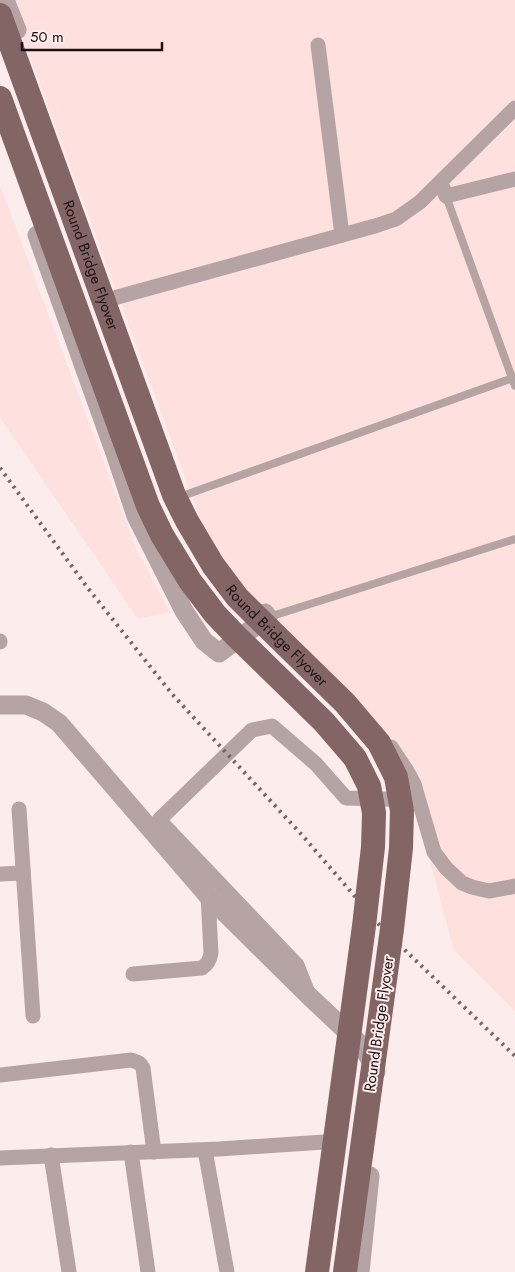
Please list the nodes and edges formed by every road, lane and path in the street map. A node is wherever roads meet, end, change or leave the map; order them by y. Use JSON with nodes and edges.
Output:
{"nodes":[{"id":1,"x":6,"y":0,"type":"edge"},
{"id":2,"x":0,"y":15,"type":"edge"},
{"id":3,"x":318,"y":45,"type":"dead end"},
{"id":4,"x":0,"y":98,"type":"edge"},
{"id":5,"x":515,"y":108,"type":"edge"},
{"id":6,"x":0,"y":130,"type":"edge"},
{"id":7,"x":515,"y":179,"type":"edge"},
{"id":8,"x":444,"y":189,"type":"junction"},
{"id":9,"x":342,"y":235,"type":"junction"},
{"id":10,"x":114,"y":298,"type":"junction"},
{"id":11,"x":514,"y":382,"type":"edge"},
{"id":12,"x":186,"y":495,"type":"junction"},
{"id":13,"x":515,"y":539,"type":"edge"},
{"id":14,"x":268,"y":618,"type":"junction"},
{"id":15,"x":0,"y":705,"type":"edge"},
{"id":16,"x":418,"y":800,"type":"junction"},
{"id":17,"x":19,"y":809,"type":"dead end"},
{"id":18,"x":24,"y":873,"type":"junction"},
{"id":19,"x":0,"y":874,"type":"edge"},
{"id":20,"x":515,"y":886,"type":"edge"},
{"id":21,"x":208,"y":896,"type":"junction"},
{"id":22,"x":133,"y":974,"type":"dead end"},
{"id":23,"x":309,"y":996,"type":"junction"},
{"id":24,"x":33,"y":1016,"type":"dead end"},
{"id":25,"x":339,"y":1024,"type":"junction"},
{"id":26,"x":0,"y":1075,"type":"edge"},
{"id":27,"x":324,"y":1142,"type":"junction"},
{"id":28,"x":205,"y":1150,"type":"junction"},
{"id":29,"x":131,"y":1152,"type":"junction"},
{"id":30,"x":154,"y":1152,"type":"junction"},
{"id":31,"x":51,"y":1155,"type":"junction"},
{"id":32,"x":0,"y":1158,"type":"edge"},
{"id":33,"x":69,"y":1272,"type":"edge"},
{"id":34,"x":148,"y":1272,"type":"edge"},
{"id":35,"x":227,"y":1272,"type":"edge"},
{"id":36,"x":307,"y":1272,"type":"edge"},
{"id":37,"x":317,"y":1272,"type":"edge"},
{"id":38,"x":346,"y":1272,"type":"edge"},
{"id":39,"x":360,"y":1272,"type":"edge"}],
"edges":[{"from":1,"to":10,"type":"street"},
{"from":2,"to":38,"type":"main road","name":"Round Bridge Flyover","bridge":true},
{"from":3,"to":9,"type":"street"},
{"from":4,"to":37,"type":"main road","name":"Round Bridge Flyover","bridge":true},
{"from":5,"to":8,"type":"street"},
{"from":6,"to":14,"type":"street"},
{"from":7,"to":8,"type":"street"},
{"from":8,"to":9,"type":"street"},
{"from":8,"to":11,"type":"lane"},
{"from":9,"to":10,"type":"street"},
{"from":10,"to":12,"type":"street"},
{"from":11,"to":12,"type":"lane"},
{"from":12,"to":14,"type":"street"},
{"from":13,"to":14,"type":"lane"},
{"from":14,"to":16,"type":"street"},
{"from":15,"to":21,"type":"street"},
{"from":16,"to":20,"type":"street"},
{"from":16,"to":23,"type":"street"},
{"from":17,"to":18,"type":"street"},
{"from":18,"to":19,"type":"street"},
{"from":18,"to":24,"type":"street"},
{"from":21,"to":22,"type":"street"},
{"from":21,"to":23,"type":"street"},
{"from":23,"to":25,"type":"street"},
{"from":25,"to":27,"type":"street"},
{"from":25,"to":39,"type":"street"},
{"from":26,"to":30,"type":"street"},
{"from":27,"to":28,"type":"street"},
{"from":27,"to":36,"type":"street"},
{"from":28,"to":30,"type":"street"},
{"from":28,"to":35,"type":"street"},
{"from":29,"to":30,"type":"street"},
{"from":29,"to":31,"type":"street"},
{"from":29,"to":34,"type":"street"},
{"from":31,"to":32,"type":"street"},
{"from":31,"to":33,"type":"street"}]}
